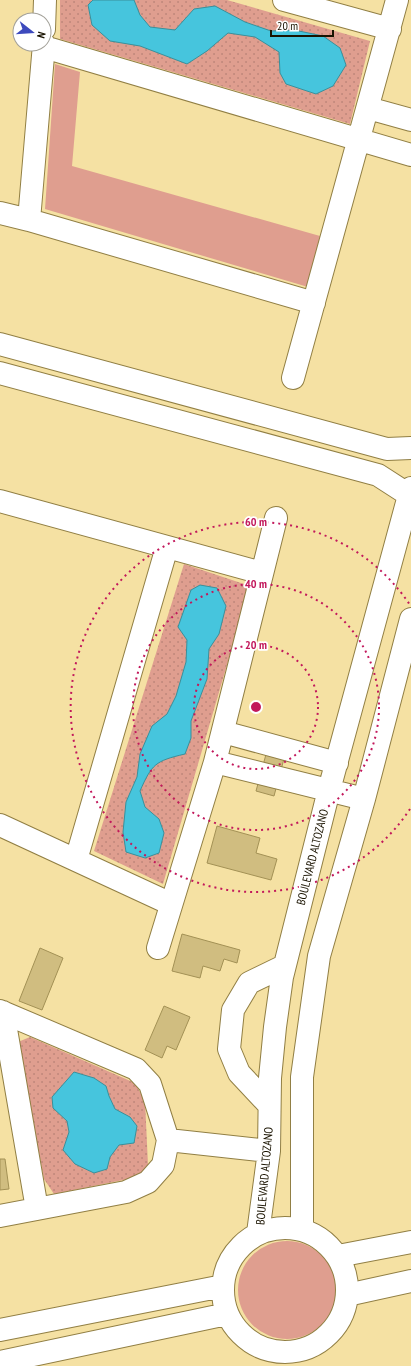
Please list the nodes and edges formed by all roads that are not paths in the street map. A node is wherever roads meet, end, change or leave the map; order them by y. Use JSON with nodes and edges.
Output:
{"nodes":[{"id":1,"x":45,"y":0,"type":"edge"},
{"id":2,"x":284,"y":0,"type":"edge"},
{"id":3,"x":397,"y":0,"type":"edge"},
{"id":4,"x":45,"y":12,"type":"edge"},
{"id":5,"x":390,"y":29,"type":"junction"},
{"id":6,"x":52,"y":43,"type":"edge"},
{"id":7,"x":43,"y":52,"type":"edge"},
{"id":8,"x":368,"y":108,"type":"junction"},
{"id":9,"x":411,"y":120,"type":"edge"},
{"id":10,"x":360,"y":140,"type":"junction"},
{"id":11,"x":411,"y":155,"type":"edge"},
{"id":12,"x":0,"y":213,"type":"edge"},
{"id":13,"x":29,"y":220,"type":"junction"},
{"id":14,"x":314,"y":303,"type":"junction"},
{"id":15,"x":0,"y":344,"type":"edge"},
{"id":16,"x":0,"y":373,"type":"edge"},
{"id":17,"x":293,"y":378,"type":"dead end"},
{"id":18,"x":411,"y":448,"type":"edge"},
{"id":19,"x":410,"y":492,"type":"edge"},
{"id":20,"x":0,"y":501,"type":"edge"},
{"id":21,"x":276,"y":518,"type":"dead end"},
{"id":22,"x":167,"y":547,"type":"junction"},
{"id":23,"x":262,"y":572,"type":"junction"},
{"id":24,"x":411,"y":619,"type":"edge"},
{"id":25,"x":223,"y":732,"type":"junction"},
{"id":26,"x":215,"y":762,"type":"junction"},
{"id":27,"x":337,"y":763,"type":"junction"},
{"id":28,"x":329,"y":790,"type":"junction"},
{"id":29,"x":364,"y":800,"type":"junction"},
{"id":30,"x":0,"y":825,"type":"edge"},
{"id":31,"x":76,"y":860,"type":"junction"},
{"id":32,"x":171,"y":904,"type":"junction"},
{"id":33,"x":158,"y":948,"type":"dead end"},
{"id":34,"x":284,"y":966,"type":"junction"},
{"id":35,"x":1,"y":1012,"type":"edge"},
{"id":36,"x":269,"y":1105,"type":"junction"},
{"id":37,"x":168,"y":1140,"type":"junction"},
{"id":38,"x":269,"y":1150,"type":"junction"},
{"id":39,"x":37,"y":1209,"type":"junction"},
{"id":40,"x":0,"y":1216,"type":"edge"},
{"id":41,"x":302,"y":1229,"type":"junction"},
{"id":42,"x":258,"y":1233,"type":"junction"},
{"id":43,"x":411,"y":1242,"type":"edge"},
{"id":44,"x":338,"y":1256,"type":"junction"},
{"id":45,"x":411,"y":1281,"type":"edge"},
{"id":46,"x":223,"y":1286,"type":"junction"},
{"id":47,"x":348,"y":1295,"type":"junction"},
{"id":48,"x":227,"y":1314,"type":"junction"},
{"id":49,"x":0,"y":1330,"type":"edge"},
{"id":50,"x":306,"y":1358,"type":"edge"},
{"id":51,"x":276,"y":1359,"type":"edge"},
{"id":52,"x":0,"y":1362,"type":"edge"}],
"edges":[{"from":1,"to":4,"type":"street"},
{"from":2,"to":5,"type":"street"},
{"from":3,"to":5,"type":"street"},
{"from":5,"to":8,"type":"street"},
{"from":6,"to":10,"type":"street"},
{"from":7,"to":13,"type":"street"},
{"from":8,"to":9,"type":"street"},
{"from":8,"to":10,"type":"street"},
{"from":10,"to":11,"type":"street"},
{"from":10,"to":14,"type":"street"},
{"from":12,"to":13,"type":"street"},
{"from":13,"to":14,"type":"street"},
{"from":14,"to":17,"type":"street"},
{"from":15,"to":18,"type":"street"},
{"from":16,"to":19,"type":"street"},
{"from":19,"to":27,"type":"street","name":"BOULEVARD ALTOZANO"},
{"from":20,"to":22,"type":"street"},
{"from":21,"to":23,"type":"street"},
{"from":22,"to":23,"type":"street"},
{"from":22,"to":31,"type":"street"},
{"from":23,"to":25,"type":"street"},
{"from":24,"to":29,"type":"street"},
{"from":25,"to":26,"type":"street"},
{"from":25,"to":27,"type":"street"},
{"from":26,"to":28,"type":"street"},
{"from":26,"to":32,"type":"street"},
{"from":27,"to":28,"type":"street","name":"BOULEVARD ALTOZANO"},
{"from":28,"to":29,"type":"street"},
{"from":28,"to":34,"type":"street","name":"BOULEVARD ALTOZANO"},
{"from":29,"to":41,"type":"street"},
{"from":30,"to":31,"type":"street"},
{"from":31,"to":32,"type":"street"},
{"from":32,"to":33,"type":"street"},
{"from":34,"to":36,"type":"street","name":"BOULEVARD ALTOZANO"},
{"from":34,"to":36,"type":"street"},
{"from":35,"to":37,"type":"street"},
{"from":35,"to":39,"type":"street"},
{"from":36,"to":38,"type":"street","name":"BOULEVARD ALTOZANO"},
{"from":37,"to":38,"type":"street"},
{"from":37,"to":39,"type":"street"},
{"from":38,"to":42,"type":"street","name":"BOULEVARD ALTOZANO"},
{"from":39,"to":40,"type":"street"},
{"from":41,"to":42,"type":"street","name":"BOULEVARD ALTOZANO"},
{"from":41,"to":44,"type":"street","name":"BOULEVARD ALTOZANO"},
{"from":42,"to":46,"type":"street","name":"BOULEVARD ALTOZANO"},
{"from":43,"to":44,"type":"street"},
{"from":44,"to":47,"type":"street","name":"BOULEVARD ALTOZANO"},
{"from":45,"to":47,"type":"street"},
{"from":46,"to":48,"type":"street","name":"BOULEVARD ALTOZANO"},
{"from":46,"to":49,"type":"street"},
{"from":47,"to":50,"type":"street","name":"BOULEVARD ALTOZANO"},
{"from":48,"to":51,"type":"street","name":"BOULEVARD ALTOZANO"},
{"from":48,"to":52,"type":"street"},
{"from":50,"to":51,"type":"street","name":"BOULEVARD ALTOZANO"}]}
